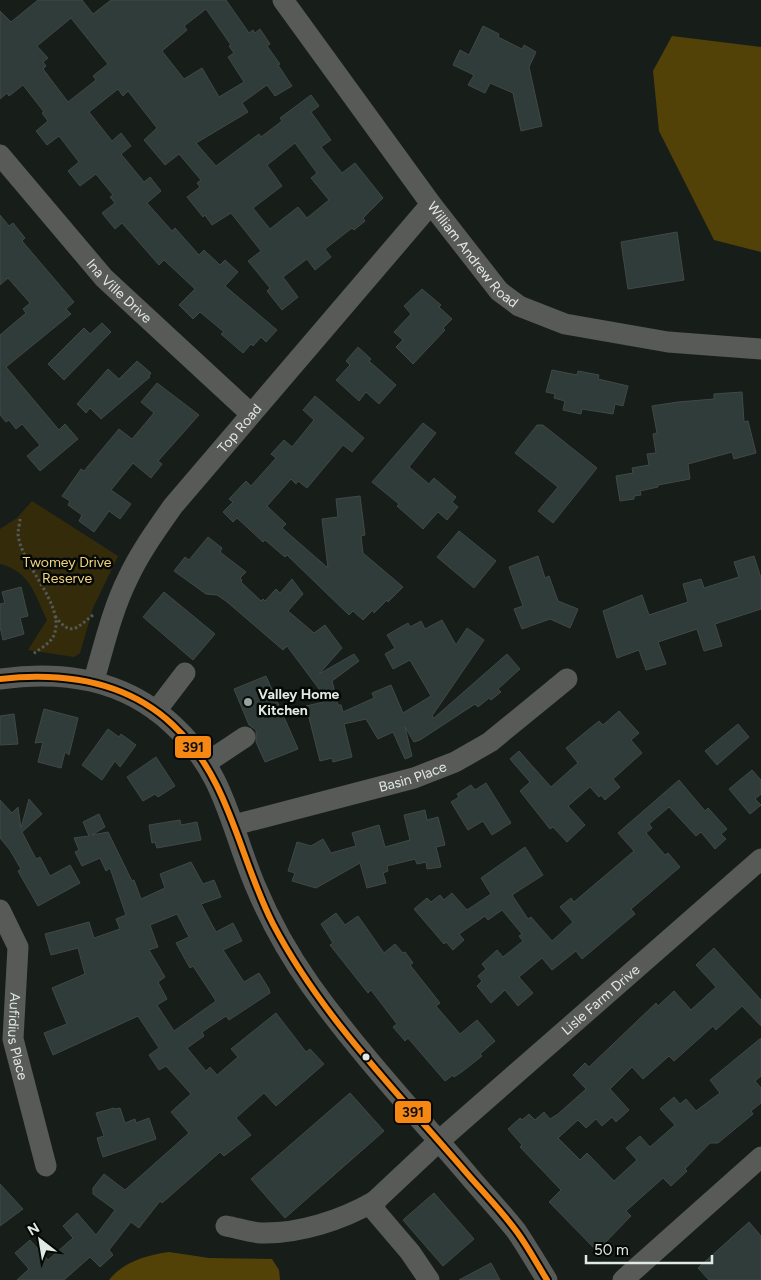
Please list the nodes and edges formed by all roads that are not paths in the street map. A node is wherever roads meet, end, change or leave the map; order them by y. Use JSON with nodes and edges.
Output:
{"nodes":[{"id":1,"x":283,"y":0,"type":"edge"},
{"id":2,"x":0,"y":156,"type":"edge"},
{"id":3,"x":431,"y":204,"type":"junction"},
{"id":4,"x":761,"y":350,"type":"edge"},
{"id":5,"x":252,"y":414,"type":"junction"},
{"id":6,"x":185,"y":673,"type":"dead end"},
{"id":7,"x":0,"y":679,"type":"edge"},
{"id":8,"x":567,"y":679,"type":"dead end"},
{"id":9,"x":94,"y":680,"type":"junction"},
{"id":10,"x":156,"y":711,"type":"junction"},
{"id":11,"x":245,"y":738,"type":"dead end"},
{"id":12,"x":206,"y":763,"type":"junction"},
{"id":13,"x":234,"y":825,"type":"junction"},
{"id":14,"x":761,"y":859,"type":"edge"},
{"id":15,"x":0,"y":910,"type":"edge"},
{"id":16,"x":439,"y":1141,"type":"junction"},
{"id":17,"x":761,"y":1158,"type":"edge"},
{"id":18,"x":46,"y":1166,"type":"dead end"},
{"id":19,"x":375,"y":1201,"type":"junction"},
{"id":20,"x":226,"y":1226,"type":"dead end"},
{"id":21,"x":429,"y":1280,"type":"edge"},
{"id":22,"x":546,"y":1280,"type":"edge"},
{"id":23,"x":623,"y":1280,"type":"edge"}],
"edges":[{"from":1,"to":3,"type":"street","name":"William Andrew Road"},
{"from":2,"to":5,"type":"street","name":"Ina Ville Drive"},
{"from":3,"to":4,"type":"street","name":"William Andrew Road"},
{"from":3,"to":5,"type":"street","name":"Top Road"},
{"from":5,"to":9,"type":"street","name":"Top Road"},
{"from":6,"to":10,"type":"street"},
{"from":7,"to":9,"type":"street"},
{"from":8,"to":13,"type":"street","name":"Basin Place"},
{"from":9,"to":10,"type":"street"},
{"from":10,"to":12,"type":"street"},
{"from":11,"to":12,"type":"street"},
{"from":12,"to":13,"type":"street"},
{"from":13,"to":16,"type":"street"},
{"from":14,"to":16,"type":"street","name":"Lisle Farm Drive"},
{"from":15,"to":18,"type":"street","name":"Aufidius Place"},
{"from":16,"to":19,"type":"street","name":"Lisle Farm Drive"},
{"from":16,"to":22,"type":"street"},
{"from":17,"to":23,"type":"street"},
{"from":19,"to":20,"type":"street","name":"Lisle Farm Drive"},
{"from":19,"to":21,"type":"street"}]}
